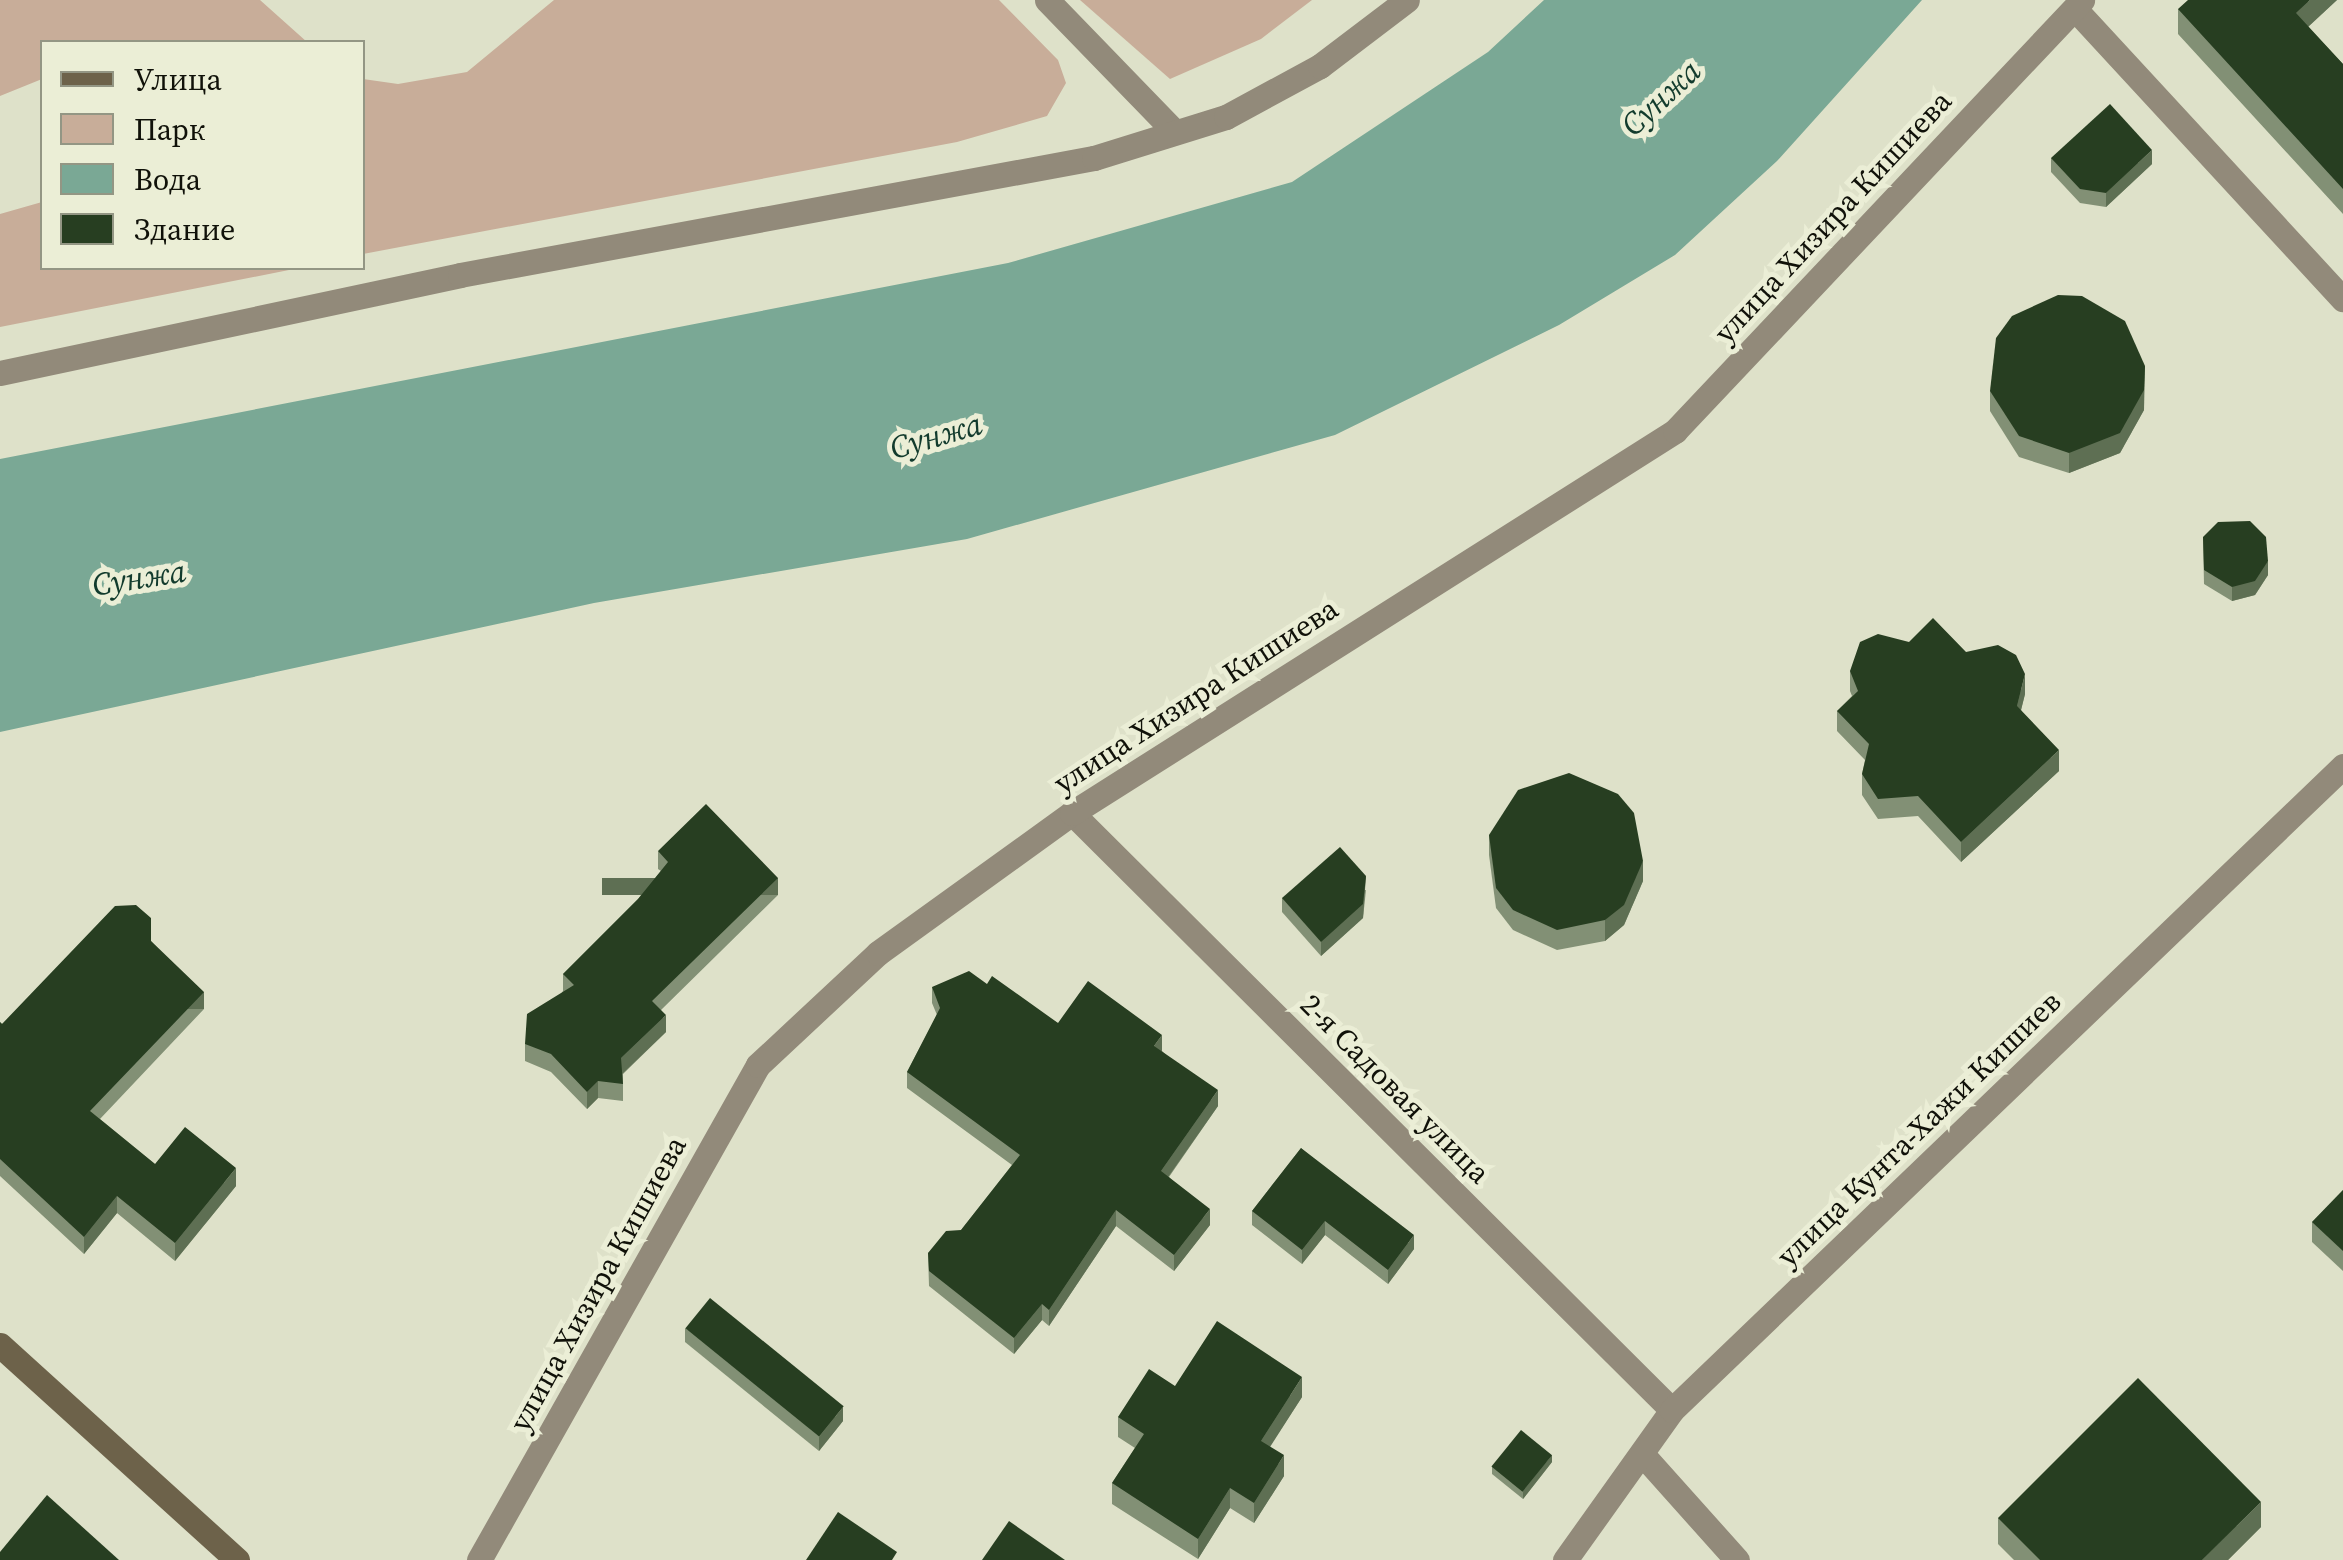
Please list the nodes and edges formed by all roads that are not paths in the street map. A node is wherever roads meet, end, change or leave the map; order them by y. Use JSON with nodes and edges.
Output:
{"nodes":[{"id":1,"x":1048,"y":0,"type":"edge"},
{"id":2,"x":1408,"y":0,"type":"edge"},
{"id":3,"x":2078,"y":4,"type":"edge"},
{"id":4,"x":1175,"y":132,"type":"junction"},
{"id":5,"x":2343,"y":299,"type":"edge"},
{"id":6,"x":0,"y":373,"type":"edge"},
{"id":7,"x":2343,"y":766,"type":"edge"},
{"id":8,"x":1072,"y":813,"type":"junction"},
{"id":9,"x":0,"y":1345,"type":"edge"},
{"id":10,"x":1672,"y":1410,"type":"junction"},
{"id":11,"x":1643,"y":1455,"type":"junction"},
{"id":12,"x":237,"y":1560,"type":"edge"},
{"id":13,"x":478,"y":1560,"type":"edge"},
{"id":14,"x":1565,"y":1560,"type":"edge"},
{"id":15,"x":1737,"y":1560,"type":"edge"}],
"edges":[{"from":1,"to":4,"type":"street"},
{"from":2,"to":4,"type":"street"},
{"from":3,"to":5,"type":"street"},
{"from":3,"to":8,"type":"street","name":"улица Хизира Кишиева"},
{"from":4,"to":6,"type":"street"},
{"from":7,"to":10,"type":"street","name":"улица Кунта-Хажи Кишиев"},
{"from":8,"to":10,"type":"street","name":"2-я Садовая улица"},
{"from":8,"to":13,"type":"street","name":"улица Хизира Кишиева"},
{"from":9,"to":12,"type":"street"},
{"from":10,"to":11,"type":"street","name":"улица Кунта-Хажи Кишиев"},
{"from":11,"to":14,"type":"street","name":"улица Кунта-Хажи Кишиев"},
{"from":11,"to":15,"type":"street"}]}
